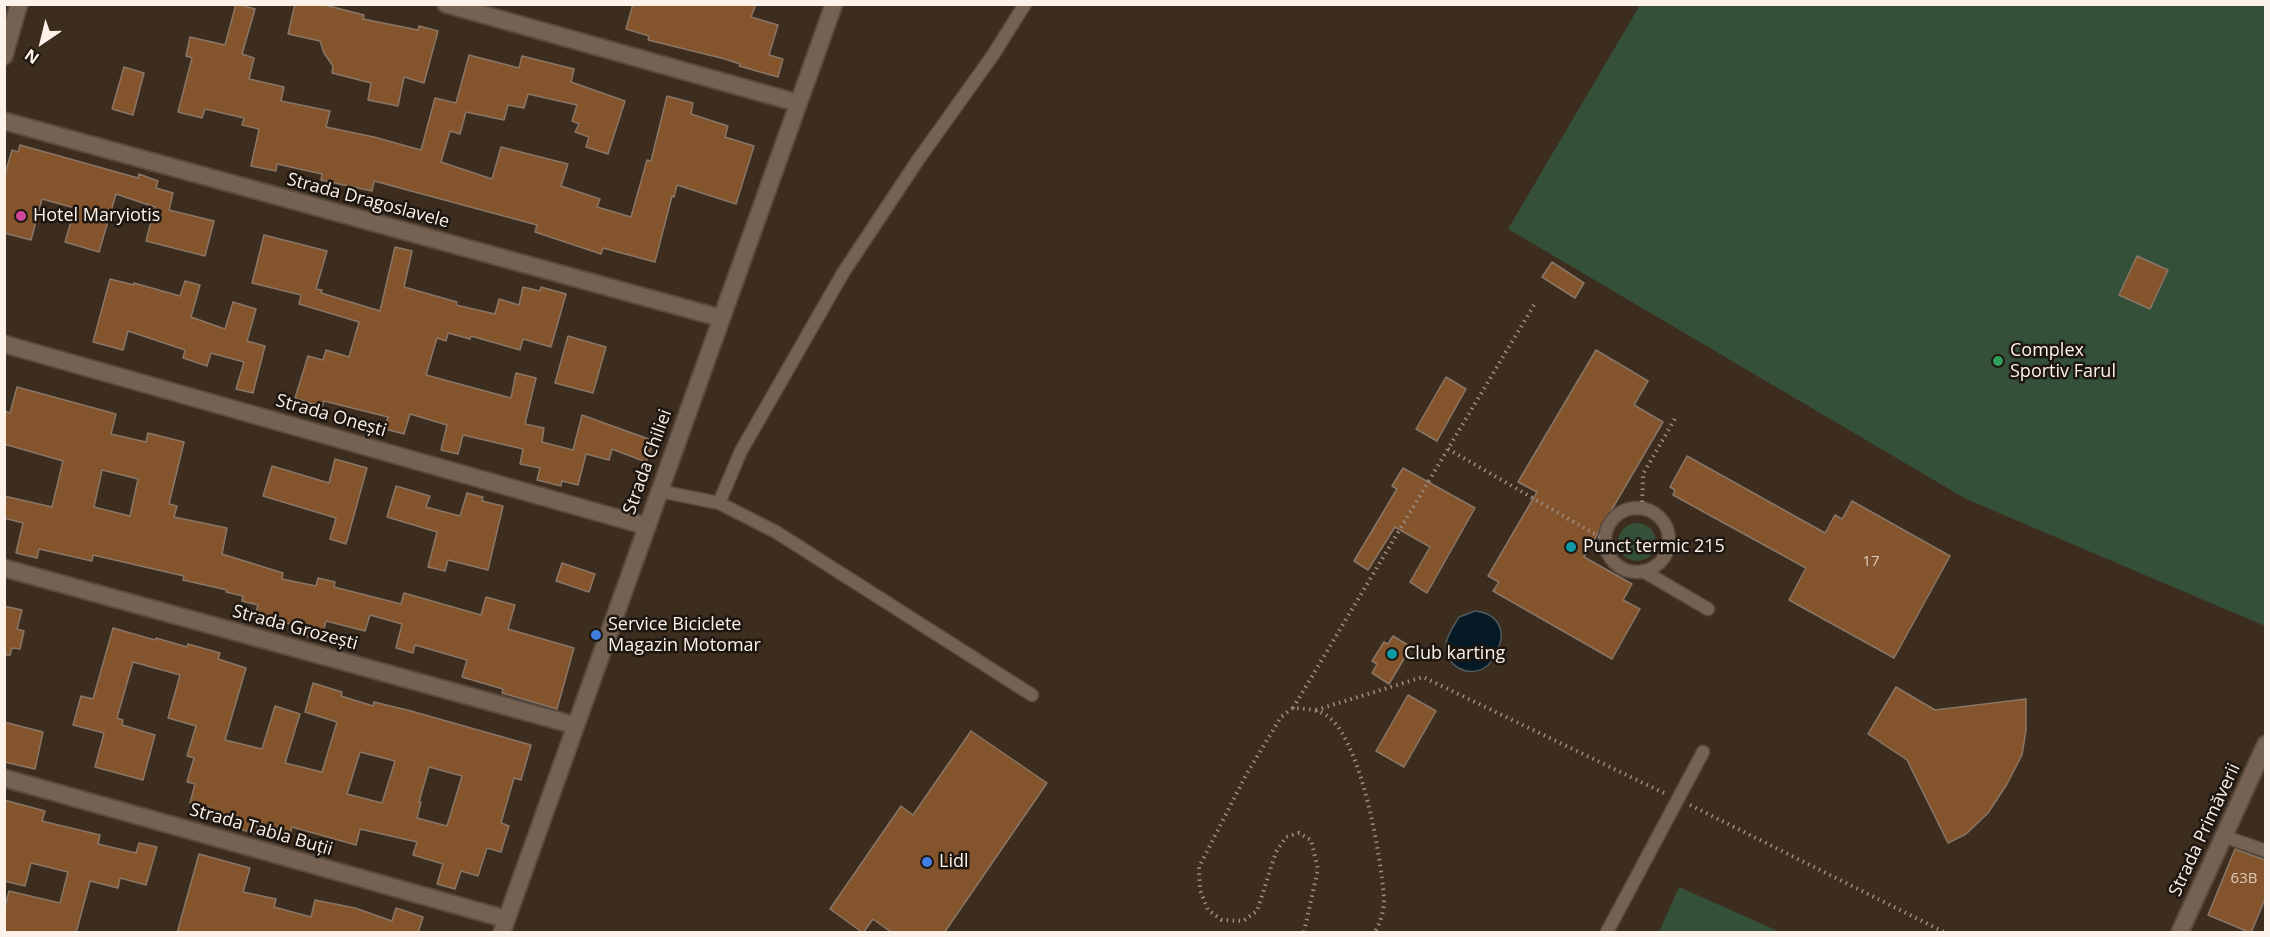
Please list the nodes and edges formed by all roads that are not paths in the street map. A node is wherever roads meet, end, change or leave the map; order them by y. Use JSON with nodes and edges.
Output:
{"nodes":[{"id":1,"x":19,"y":4,"type":"edge"},
{"id":2,"x":446,"y":4,"type":"edge"},
{"id":3,"x":834,"y":4,"type":"edge"},
{"id":4,"x":1025,"y":4,"type":"edge"},
{"id":5,"x":4,"y":56,"type":"edge"},
{"id":6,"x":798,"y":103,"type":"junction"},
{"id":7,"x":4,"y":121,"type":"edge"},
{"id":8,"x":721,"y":318,"type":"junction"},
{"id":9,"x":4,"y":344,"type":"edge"},
{"id":10,"x":658,"y":492,"type":"junction"},
{"id":11,"x":719,"y":503,"type":"junction"},
{"id":12,"x":646,"y":526,"type":"junction"},
{"id":13,"x":4,"y":568,"type":"edge"},
{"id":14,"x":1643,"y":571,"type":"junction"},
{"id":15,"x":1708,"y":609,"type":"dead end"},
{"id":16,"x":1032,"y":695,"type":"dead end"},
{"id":17,"x":574,"y":725,"type":"junction"},
{"id":18,"x":2265,"y":744,"type":"edge"},
{"id":19,"x":1703,"y":752,"type":"dead end"},
{"id":20,"x":4,"y":778,"type":"edge"},
{"id":21,"x":2223,"y":836,"type":"junction"},
{"id":22,"x":2265,"y":851,"type":"edge"},
{"id":23,"x":504,"y":926,"type":"edge"},
{"id":24,"x":1607,"y":933,"type":"edge"},
{"id":25,"x":2180,"y":933,"type":"edge"}],
"edges":[{"from":1,"to":5,"type":"street"},
{"from":2,"to":6,"type":"street"},
{"from":3,"to":6,"type":"street","name":"Strada Chiliei"},
{"from":4,"to":11,"type":"lane"},
{"from":6,"to":8,"type":"street","name":"Strada Chiliei"},
{"from":7,"to":8,"type":"street","name":"Strada Dragoslavele"},
{"from":8,"to":10,"type":"street","name":"Strada Chiliei"},
{"from":9,"to":12,"type":"street","name":"Strada Onești"},
{"from":10,"to":11,"type":"lane"},
{"from":10,"to":12,"type":"street","name":"Strada Chiliei"},
{"from":11,"to":16,"type":"lane"},
{"from":12,"to":17,"type":"street","name":"Strada Chiliei"},
{"from":13,"to":17,"type":"street","name":"Strada Grozești"},
{"from":14,"to":14,"type":"lane"},
{"from":14,"to":15,"type":"lane"},
{"from":17,"to":23,"type":"street","name":"Strada Chiliei"},
{"from":18,"to":21,"type":"street","name":"Strada Primăverii"},
{"from":19,"to":24,"type":"lane"},
{"from":20,"to":23,"type":"street","name":"Strada Tabla Buții"},
{"from":21,"to":22,"type":"lane"},
{"from":21,"to":25,"type":"street","name":"Strada Primăverii"}]}
